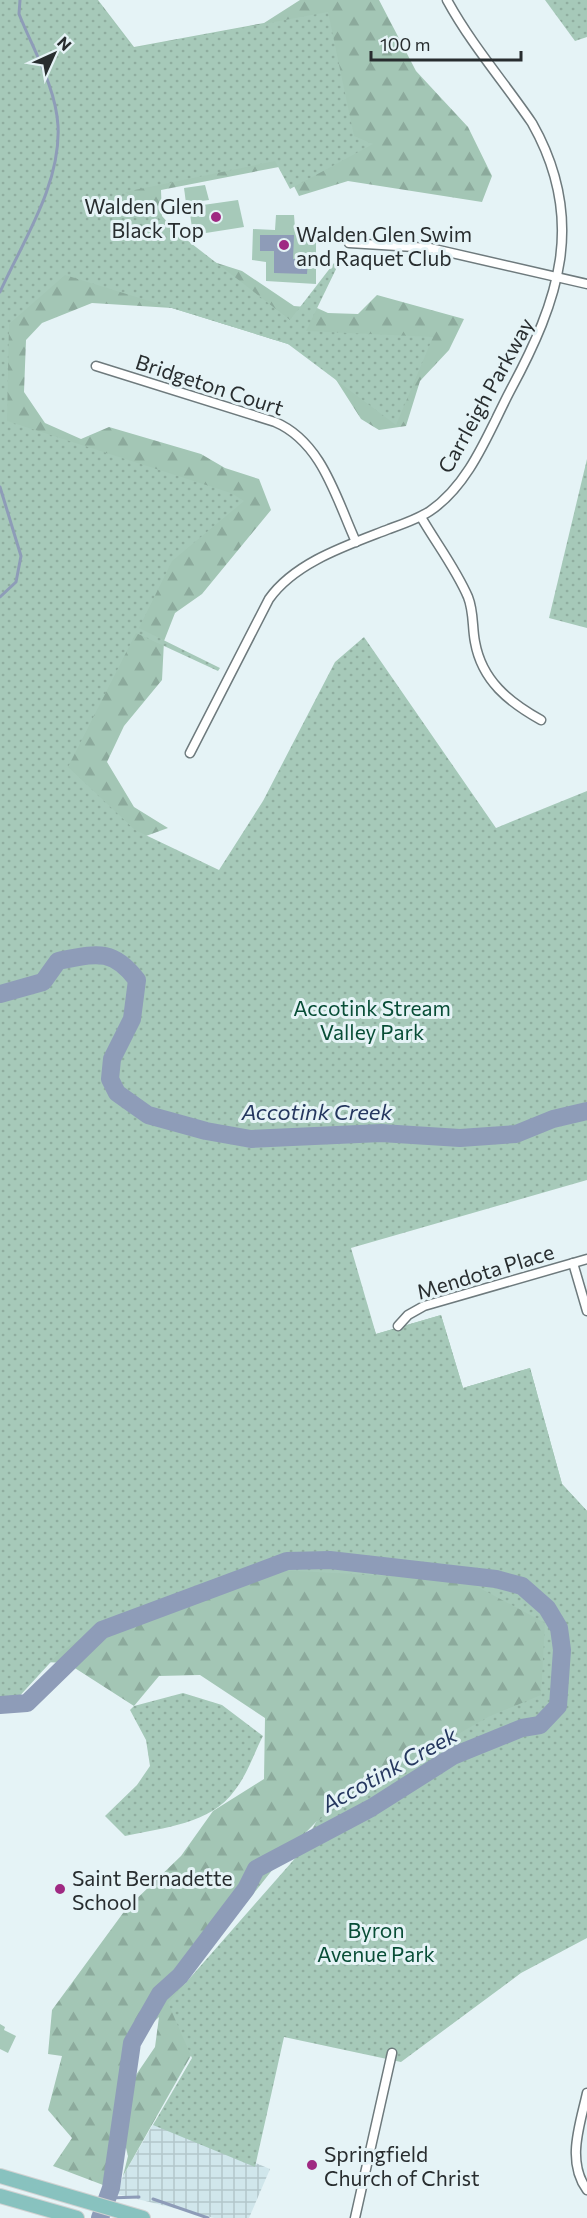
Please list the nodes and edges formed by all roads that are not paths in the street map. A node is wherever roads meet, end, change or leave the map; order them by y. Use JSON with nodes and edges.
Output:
{"nodes":[{"id":1,"x":447,"y":0,"type":"edge"},
{"id":2,"x":349,"y":243,"type":"dead end"},
{"id":3,"x":562,"y":278,"type":"junction"},
{"id":4,"x":587,"y":284,"type":"edge"},
{"id":5,"x":96,"y":366,"type":"dead end"},
{"id":6,"x":421,"y":517,"type":"junction"},
{"id":7,"x":356,"y":542,"type":"junction"},
{"id":8,"x":541,"y":720,"type":"dead end"},
{"id":9,"x":190,"y":753,"type":"dead end"},
{"id":10,"x":587,"y":1259,"type":"edge"},
{"id":11,"x":573,"y":1263,"type":"junction"},
{"id":12,"x":587,"y":1311,"type":"edge"},
{"id":13,"x":398,"y":1326,"type":"dead end"},
{"id":14,"x":392,"y":2053,"type":"dead end"},
{"id":15,"x":587,"y":2093,"type":"edge"},
{"id":16,"x":0,"y":2176,"type":"edge"},
{"id":17,"x":587,"y":2190,"type":"edge"},
{"id":18,"x":0,"y":2196,"type":"edge"},
{"id":19,"x":72,"y":2216,"type":"edge"},
{"id":20,"x":142,"y":2218,"type":"edge"},
{"id":21,"x":356,"y":2218,"type":"edge"}],
"edges":[{"from":1,"to":3,"type":"street","name":"Carrleigh Parkway"},
{"from":2,"to":3,"type":"street"},
{"from":3,"to":4,"type":"street"},
{"from":3,"to":6,"type":"street","name":"Carrleigh Parkway"},
{"from":5,"to":7,"type":"street","name":"Bridgeton Court"},
{"from":6,"to":7,"type":"street","name":"Carrleigh Parkway"},
{"from":6,"to":8,"type":"street"},
{"from":7,"to":9,"type":"street","name":"Carrleigh Parkway"},
{"from":10,"to":11,"type":"street","name":"Mendota Place"},
{"from":11,"to":12,"type":"street"},
{"from":11,"to":13,"type":"street","name":"Mendota Place"},
{"from":14,"to":21,"type":"street"},
{"from":15,"to":17,"type":"street"},
{"from":16,"to":20,"type":"main road"},
{"from":18,"to":19,"type":"main road"}]}
